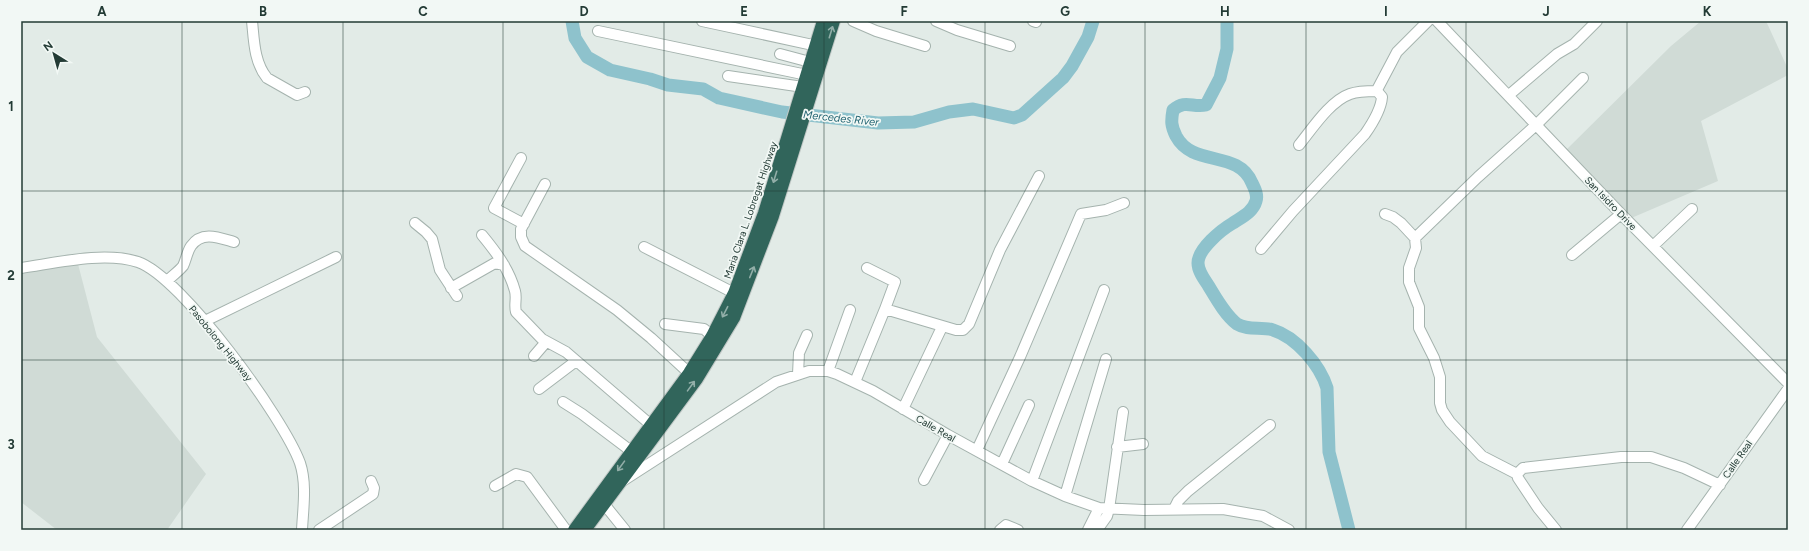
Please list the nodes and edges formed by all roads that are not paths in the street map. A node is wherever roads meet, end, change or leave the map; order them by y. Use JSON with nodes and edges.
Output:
{"nodes":[{"id":1,"x":252,"y":21,"type":"edge"},
{"id":2,"x":702,"y":21,"type":"edge"},
{"id":3,"x":823,"y":21,"type":"edge"},
{"id":4,"x":834,"y":21,"type":"edge"},
{"id":5,"x":853,"y":21,"type":"edge"},
{"id":6,"x":936,"y":21,"type":"edge"},
{"id":7,"x":1428,"y":21,"type":"edge"},
{"id":8,"x":1437,"y":21,"type":"edge"},
{"id":9,"x":1597,"y":21,"type":"edge"},
{"id":10,"x":598,"y":31,"type":"dead end"},
{"id":11,"x":925,"y":46,"type":"dead end"},
{"id":12,"x":1010,"y":46,"type":"dead end"},
{"id":13,"x":820,"y":47,"type":"junction"},
{"id":14,"x":780,"y":54,"type":"dead end"},
{"id":15,"x":810,"y":62,"type":"junction"},
{"id":16,"x":806,"y":75,"type":"junction"},
{"id":17,"x":728,"y":76,"type":"dead end"},
{"id":18,"x":1583,"y":78,"type":"dead end"},
{"id":19,"x":1377,"y":91,"type":"junction"},
{"id":20,"x":304,"y":92,"type":"dead end"},
{"id":21,"x":805,"y":92,"type":"junction"},
{"id":22,"x":1509,"y":95,"type":"junction"},
{"id":23,"x":1536,"y":125,"type":"junction"},
{"id":24,"x":791,"y":142,"type":"junction"},
{"id":25,"x":1299,"y":145,"type":"dead end"},
{"id":26,"x":521,"y":158,"type":"dead end"},
{"id":27,"x":1039,"y":176,"type":"dead end"},
{"id":28,"x":545,"y":184,"type":"dead end"},
{"id":29,"x":1124,"y":203,"type":"dead end"},
{"id":30,"x":1692,"y":209,"type":"dead end"},
{"id":31,"x":1385,"y":214,"type":"dead end"},
{"id":32,"x":1621,"y":214,"type":"junction"},
{"id":33,"x":415,"y":223,"type":"dead end"},
{"id":34,"x":524,"y":224,"type":"junction"},
{"id":35,"x":482,"y":235,"type":"dead end"},
{"id":36,"x":1415,"y":238,"type":"junction"},
{"id":37,"x":234,"y":242,"type":"dead end"},
{"id":38,"x":1653,"y":246,"type":"junction"},
{"id":39,"x":644,"y":247,"type":"dead end"},
{"id":40,"x":1261,"y":250,"type":"dead end"},
{"id":41,"x":1572,"y":255,"type":"dead end"},
{"id":42,"x":336,"y":257,"type":"dead end"},
{"id":43,"x":504,"y":265,"type":"junction"},
{"id":44,"x":21,"y":268,"type":"edge"},
{"id":45,"x":867,"y":268,"type":"dead end"},
{"id":46,"x":167,"y":281,"type":"junction"},
{"id":47,"x":451,"y":288,"type":"junction"},
{"id":48,"x":1104,"y":290,"type":"dead end"},
{"id":49,"x":734,"y":293,"type":"junction"},
{"id":50,"x":457,"y":296,"type":"dead end"},
{"id":51,"x":885,"y":308,"type":"junction"},
{"id":52,"x":850,"y":310,"type":"dead end"},
{"id":53,"x":205,"y":321,"type":"junction"},
{"id":54,"x":666,"y":324,"type":"dead end"},
{"id":55,"x":942,"y":327,"type":"junction"},
{"id":56,"x":807,"y":335,"type":"dead end"},
{"id":57,"x":712,"y":336,"type":"junction"},
{"id":58,"x":546,"y":342,"type":"junction"},
{"id":59,"x":534,"y":356,"type":"dead end"},
{"id":60,"x":1106,"y":359,"type":"dead end"},
{"id":61,"x":576,"y":361,"type":"junction"},
{"id":62,"x":828,"y":371,"type":"junction"},
{"id":63,"x":689,"y":373,"type":"junction"},
{"id":64,"x":798,"y":374,"type":"junction"},
{"id":65,"x":855,"y":382,"type":"junction"},
{"id":66,"x":1788,"y":383,"type":"edge"},
{"id":67,"x":539,"y":388,"type":"dead end"},
{"id":68,"x":1788,"y":389,"type":"edge"},
{"id":69,"x":563,"y":402,"type":"dead end"},
{"id":70,"x":1029,"y":405,"type":"dead end"},
{"id":71,"x":903,"y":409,"type":"junction"},
{"id":72,"x":1123,"y":412,"type":"dead end"},
{"id":73,"x":651,"y":425,"type":"junction"},
{"id":74,"x":1270,"y":425,"type":"dead end"},
{"id":75,"x":948,"y":435,"type":"junction"},
{"id":76,"x":1144,"y":444,"type":"dead end"},
{"id":77,"x":1117,"y":447,"type":"junction"},
{"id":78,"x":977,"y":450,"type":"junction"},
{"id":79,"x":631,"y":451,"type":"junction"},
{"id":80,"x":1002,"y":464,"type":"junction"},
{"id":81,"x":1517,"y":474,"type":"junction"},
{"id":82,"x":924,"y":480,"type":"dead end"},
{"id":83,"x":371,"y":481,"type":"dead end"},
{"id":84,"x":1032,"y":481,"type":"junction"},
{"id":85,"x":622,"y":482,"type":"junction"},
{"id":86,"x":1720,"y":485,"type":"junction"},
{"id":87,"x":495,"y":486,"type":"dead end"},
{"id":88,"x":606,"y":486,"type":"junction"},
{"id":89,"x":1065,"y":496,"type":"junction"},
{"id":90,"x":604,"y":504,"type":"junction"},
{"id":91,"x":1104,"y":508,"type":"junction"},
{"id":92,"x":1174,"y":509,"type":"junction"},
{"id":93,"x":302,"y":530,"type":"edge"},
{"id":94,"x":319,"y":530,"type":"edge"},
{"id":95,"x":566,"y":530,"type":"edge"},
{"id":96,"x":574,"y":530,"type":"edge"},
{"id":97,"x":585,"y":530,"type":"edge"},
{"id":98,"x":625,"y":530,"type":"edge"},
{"id":99,"x":1000,"y":530,"type":"edge"},
{"id":100,"x":1018,"y":530,"type":"edge"},
{"id":101,"x":1089,"y":530,"type":"edge"},
{"id":102,"x":1097,"y":530,"type":"edge"},
{"id":103,"x":1289,"y":530,"type":"edge"},
{"id":104,"x":1556,"y":530,"type":"edge"},
{"id":105,"x":1687,"y":530,"type":"edge"}],
"edges":[{"from":1,"to":20,"type":"street"},
{"from":2,"to":13,"type":"street"},
{"from":3,"to":13,"type":"highway","name":"Maria Clara L. Lobregat Highway"},
{"from":13,"to":4,"type":"highway","name":"Maria Clara L. Lobregat Highway","one_way":true},
{"from":5,"to":11,"type":"street"},
{"from":6,"to":12,"type":"street"},
{"from":7,"to":19,"type":"street"},
{"from":8,"to":22,"type":"street","name":"San Isidro Drive"},
{"from":9,"to":22,"type":"street"},
{"from":10,"to":16,"type":"street"},
{"from":13,"to":15,"type":"highway","name":"Maria Clara L. Lobregat Highway"},
{"from":13,"to":21,"type":"highway","name":"Maria Clara L. Lobregat Highway"},
{"from":14,"to":15,"type":"street"},
{"from":15,"to":16,"type":"highway","name":"Maria Clara L. Lobregat Highway"},
{"from":16,"to":21,"type":"highway","name":"Maria Clara L. Lobregat Highway"},
{"from":17,"to":21,"type":"street"},
{"from":18,"to":23,"type":"street"},
{"from":19,"to":25,"type":"street"},
{"from":19,"to":40,"type":"street"},
{"from":21,"to":24,"type":"highway","name":"Maria Clara L. Lobregat Highway"},
{"from":22,"to":23,"type":"street","name":"San Isidro Drive"},
{"from":23,"to":32,"type":"street","name":"San Isidro Drive"},
{"from":23,"to":36,"type":"street"},
{"from":24,"to":49,"type":"highway","name":"Maria Clara L. Lobregat Highway","one_way":true},
{"from":85,"to":24,"type":"highway","name":"Maria Clara L. Lobregat Highway","one_way":true},
{"from":26,"to":34,"type":"street"},
{"from":27,"to":55,"type":"street"},
{"from":28,"to":34,"type":"street"},
{"from":29,"to":78,"type":"street"},
{"from":30,"to":38,"type":"street"},
{"from":31,"to":36,"type":"street"},
{"from":32,"to":38,"type":"street","name":"San Isidro Drive"},
{"from":32,"to":41,"type":"street"},
{"from":33,"to":47,"type":"street"},
{"from":34,"to":63,"type":"street"},
{"from":35,"to":43,"type":"street"},
{"from":36,"to":81,"type":"street"},
{"from":37,"to":46,"type":"street"},
{"from":38,"to":66,"type":"street","name":"San Isidro Drive"},
{"from":39,"to":49,"type":"street"},
{"from":42,"to":53,"type":"street"},
{"from":43,"to":47,"type":"street"},
{"from":43,"to":58,"type":"street"},
{"from":44,"to":46,"type":"street","name":"Pasobolong Highway"},
{"from":45,"to":51,"type":"street"},
{"from":46,"to":53,"type":"street","name":"Pasobolong Highway"},
{"from":47,"to":50,"type":"street"},
{"from":48,"to":84,"type":"street"},
{"from":49,"to":57,"type":"highway","name":"Maria Clara L. Lobregat Highway","one_way":true},
{"from":51,"to":55,"type":"street"},
{"from":51,"to":65,"type":"street"},
{"from":52,"to":62,"type":"street"},
{"from":53,"to":93,"type":"street","name":"Pasobolong Highway"},
{"from":54,"to":57,"type":"street"},
{"from":55,"to":71,"type":"street"},
{"from":56,"to":64,"type":"street"},
{"from":57,"to":63,"type":"highway","name":"Maria Clara L. Lobregat Highway"},
{"from":58,"to":59,"type":"street"},
{"from":58,"to":61,"type":"street"},
{"from":60,"to":89,"type":"street"},
{"from":61,"to":67,"type":"street"},
{"from":61,"to":73,"type":"street"},
{"from":62,"to":64,"type":"street","name":"Calle Real"},
{"from":62,"to":65,"type":"street","name":"Calle Real"},
{"from":63,"to":73,"type":"highway","name":"Maria Clara L. Lobregat Highway"},
{"from":64,"to":85,"type":"street","name":"Calle Real"},
{"from":65,"to":71,"type":"street","name":"Calle Real"},
{"from":68,"to":86,"type":"street","name":"Calle Real"},
{"from":69,"to":79,"type":"street"},
{"from":70,"to":80,"type":"street"},
{"from":71,"to":75,"type":"street","name":"Calle Real"},
{"from":72,"to":77,"type":"street"},
{"from":73,"to":79,"type":"highway","name":"Maria Clara L. Lobregat Highway"},
{"from":74,"to":92,"type":"street"},
{"from":75,"to":78,"type":"street","name":"Calle Real"},
{"from":75,"to":82,"type":"street"},
{"from":76,"to":77,"type":"street"},
{"from":77,"to":91,"type":"street"},
{"from":78,"to":80,"type":"street","name":"Calle Real"},
{"from":79,"to":88,"type":"highway","name":"Maria Clara L. Lobregat Highway","one_way":true},
{"from":80,"to":84,"type":"street","name":"Calle Real"},
{"from":81,"to":86,"type":"street"},
{"from":81,"to":104,"type":"street"},
{"from":83,"to":94,"type":"street"},
{"from":84,"to":89,"type":"street","name":"Calle Real"},
{"from":85,"to":88,"type":"street","name":"Calle Real"},
{"from":85,"to":90,"type":"highway","name":"Maria Clara L. Lobregat Highway"},
{"from":86,"to":105,"type":"street","name":"Calle Real"},
{"from":87,"to":95,"type":"street"},
{"from":88,"to":96,"type":"highway","name":"Maria Clara L. Lobregat Highway"},
{"from":89,"to":91,"type":"street","name":"Calle Real"},
{"from":90,"to":97,"type":"highway","name":"Maria Clara L. Lobregat Highway"},
{"from":90,"to":98,"type":"street"},
{"from":91,"to":92,"type":"street","name":"Calle Real"},
{"from":91,"to":101,"type":"street"},
{"from":91,"to":102,"type":"street"},
{"from":92,"to":103,"type":"street","name":"Calle Real"},
{"from":99,"to":100,"type":"street"}]}
